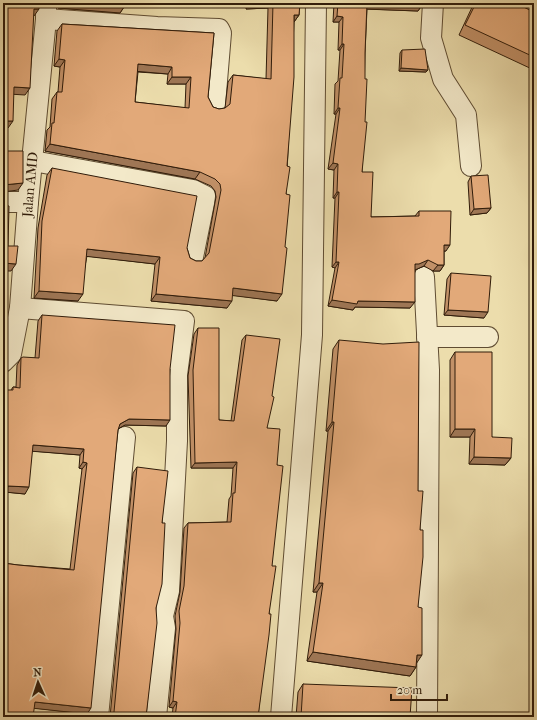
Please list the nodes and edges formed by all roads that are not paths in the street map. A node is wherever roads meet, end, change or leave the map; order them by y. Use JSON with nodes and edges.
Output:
{"nodes":[{"id":1,"x":316,"y":3,"type":"edge"},
{"id":2,"x":433,"y":3,"type":"edge"},
{"id":3,"x":531,"y":3,"type":"edge"},
{"id":4,"x":534,"y":7,"type":"edge"},
{"id":5,"x":46,"y":11,"type":"edge"},
{"id":6,"x":215,"y":105,"type":"dead end"},
{"id":7,"x":33,"y":161,"type":"junction"},
{"id":8,"x":471,"y":166,"type":"dead end"},
{"id":9,"x":3,"y":202,"type":"edge"},
{"id":10,"x":28,"y":202,"type":"junction"},
{"id":11,"x":193,"y":257,"type":"dead end"},
{"id":12,"x":424,"y":277,"type":"dead end"},
{"id":13,"x":20,"y":308,"type":"junction"},
{"id":14,"x":427,"y":337,"type":"junction"},
{"id":15,"x":488,"y":337,"type":"dead end"},
{"id":16,"x":6,"y":356,"type":"edge"},
{"id":17,"x":125,"y":437,"type":"dead end"},
{"id":18,"x":98,"y":717,"type":"edge"},
{"id":19,"x":156,"y":717,"type":"edge"},
{"id":20,"x":281,"y":717,"type":"edge"},
{"id":21,"x":427,"y":717,"type":"edge"}],
"edges":[{"from":1,"to":20,"type":"street"},
{"from":2,"to":8,"type":"street"},
{"from":3,"to":4,"type":"street"},
{"from":5,"to":6,"type":"street"},
{"from":5,"to":7,"type":"street","name":"Jalan AMD"},
{"from":7,"to":10,"type":"street","name":"Jalan AMD"},
{"from":7,"to":11,"type":"street"},
{"from":9,"to":10,"type":"street"},
{"from":10,"to":13,"type":"street","name":"Jalan AMD"},
{"from":12,"to":14,"type":"street"},
{"from":13,"to":16,"type":"street","name":"Jalan AMD"},
{"from":13,"to":19,"type":"street"},
{"from":14,"to":15,"type":"street"},
{"from":14,"to":21,"type":"street"},
{"from":17,"to":18,"type":"street"}]}
